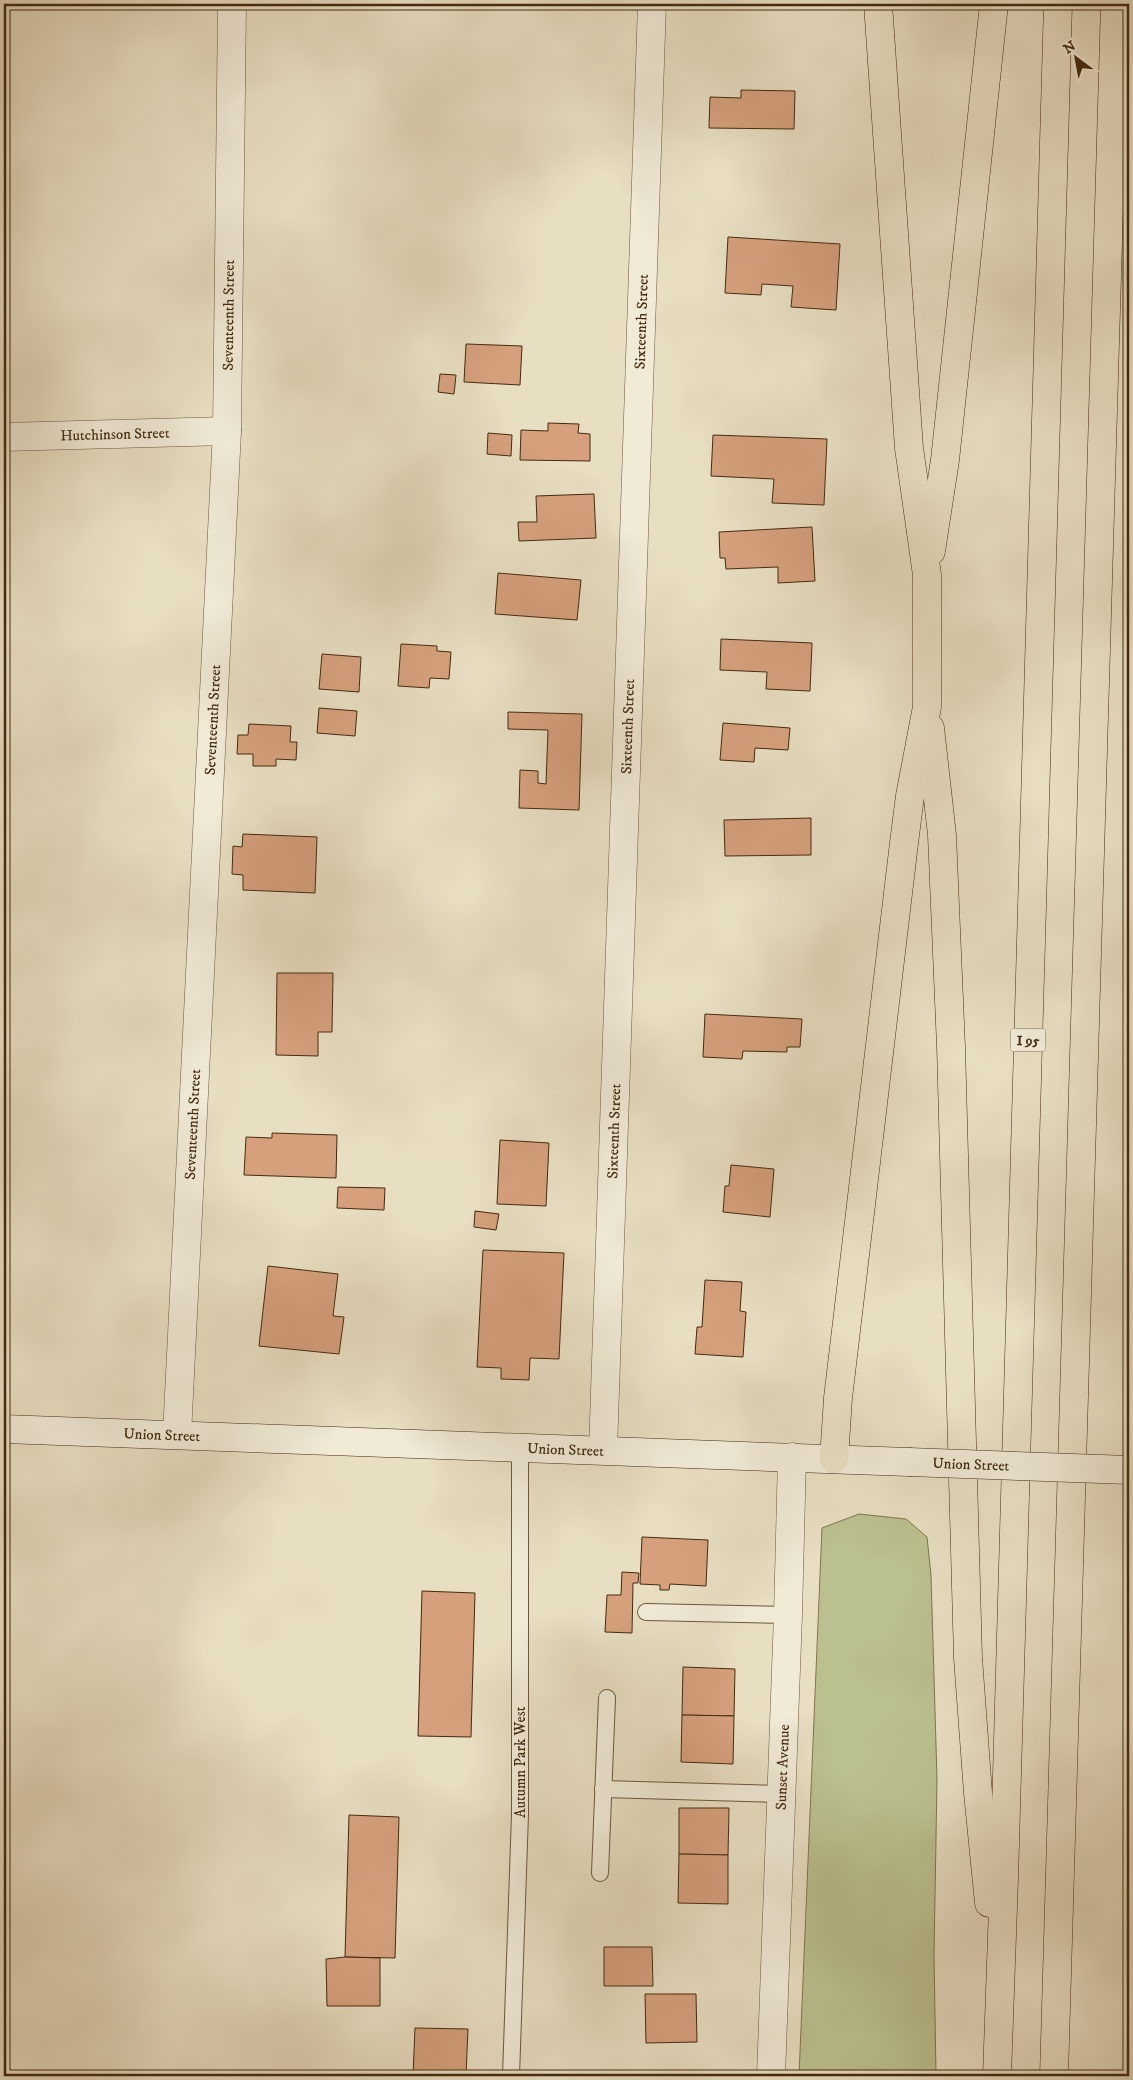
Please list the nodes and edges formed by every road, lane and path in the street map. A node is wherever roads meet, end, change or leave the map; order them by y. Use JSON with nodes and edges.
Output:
{"nodes":[{"id":1,"x":232,"y":4,"type":"edge"},
{"id":2,"x":652,"y":4,"type":"edge"},
{"id":3,"x":878,"y":4,"type":"edge"},
{"id":4,"x":994,"y":4,"type":"edge"},
{"id":5,"x":1058,"y":4,"type":"edge"},
{"id":6,"x":1115,"y":4,"type":"edge"},
{"id":7,"x":1123,"y":4,"type":"edge"},
{"id":8,"x":1129,"y":67,"type":"edge"},
{"id":9,"x":227,"y":431,"type":"junction"},
{"id":10,"x":4,"y":438,"type":"edge"},
{"id":11,"x":927,"y":575,"type":"junction"},
{"id":12,"x":927,"y":707,"type":"junction"},
{"id":13,"x":4,"y":1429,"type":"edge"},
{"id":14,"x":177,"y":1435,"type":"junction"},
{"id":15,"x":520,"y":1448,"type":"junction"},
{"id":16,"x":603,"y":1450,"type":"junction"},
{"id":17,"x":792,"y":1457,"type":"junction"},
{"id":18,"x":834,"y":1459,"type":"junction"},
{"id":19,"x":1129,"y":1470,"type":"edge"},
{"id":20,"x":646,"y":1612,"type":"dead end"},
{"id":21,"x":788,"y":1615,"type":"junction"},
{"id":22,"x":607,"y":1698,"type":"dead end"},
{"id":23,"x":603,"y":1789,"type":"junction"},
{"id":24,"x":780,"y":1794,"type":"junction"},
{"id":25,"x":600,"y":1873,"type":"dead end"},
{"id":26,"x":1000,"y":2002,"type":"junction"},
{"id":27,"x":511,"y":2076,"type":"edge"},
{"id":28,"x":771,"y":2076,"type":"edge"},
{"id":29,"x":997,"y":2076,"type":"edge"},
{"id":30,"x":1054,"y":2076,"type":"edge"}],
"edges":[{"from":1,"to":9,"type":"street","name":"Seventeenth Street"},
{"from":2,"to":16,"type":"street","name":"Sixteenth Street"},
{"from":3,"to":11,"type":"highway"},
{"from":4,"to":11,"type":"highway"},
{"from":5,"to":26,"type":"highway","number":"I 95"},
{"from":6,"to":30,"type":"highway"},
{"from":7,"to":8,"type":"highway"},
{"from":9,"to":10,"type":"street","name":"Hutchinson Street"},
{"from":9,"to":14,"type":"street","name":"Seventeenth Street"},
{"from":11,"to":12,"type":"highway"},
{"from":12,"to":18,"type":"highway"},
{"from":12,"to":26,"type":"highway"},
{"from":13,"to":14,"type":"street","name":"Union Street"},
{"from":14,"to":15,"type":"street","name":"Union Street"},
{"from":15,"to":16,"type":"street","name":"Union Street"},
{"from":15,"to":27,"type":"lane","name":"Autumn Park West"},
{"from":16,"to":17,"type":"street","name":"Union Street"},
{"from":17,"to":18,"type":"street","name":"Union Street"},
{"from":17,"to":21,"type":"street","name":"Sunset Avenue"},
{"from":18,"to":19,"type":"street","name":"Union Street","bridge":true},
{"from":20,"to":21,"type":"lane"},
{"from":21,"to":24,"type":"street","name":"Sunset Avenue"},
{"from":22,"to":23,"type":"lane"},
{"from":23,"to":24,"type":"lane"},
{"from":23,"to":25,"type":"lane"},
{"from":24,"to":28,"type":"street","name":"Sunset Avenue"},
{"from":26,"to":29,"type":"highway","number":"I 95"}]}
